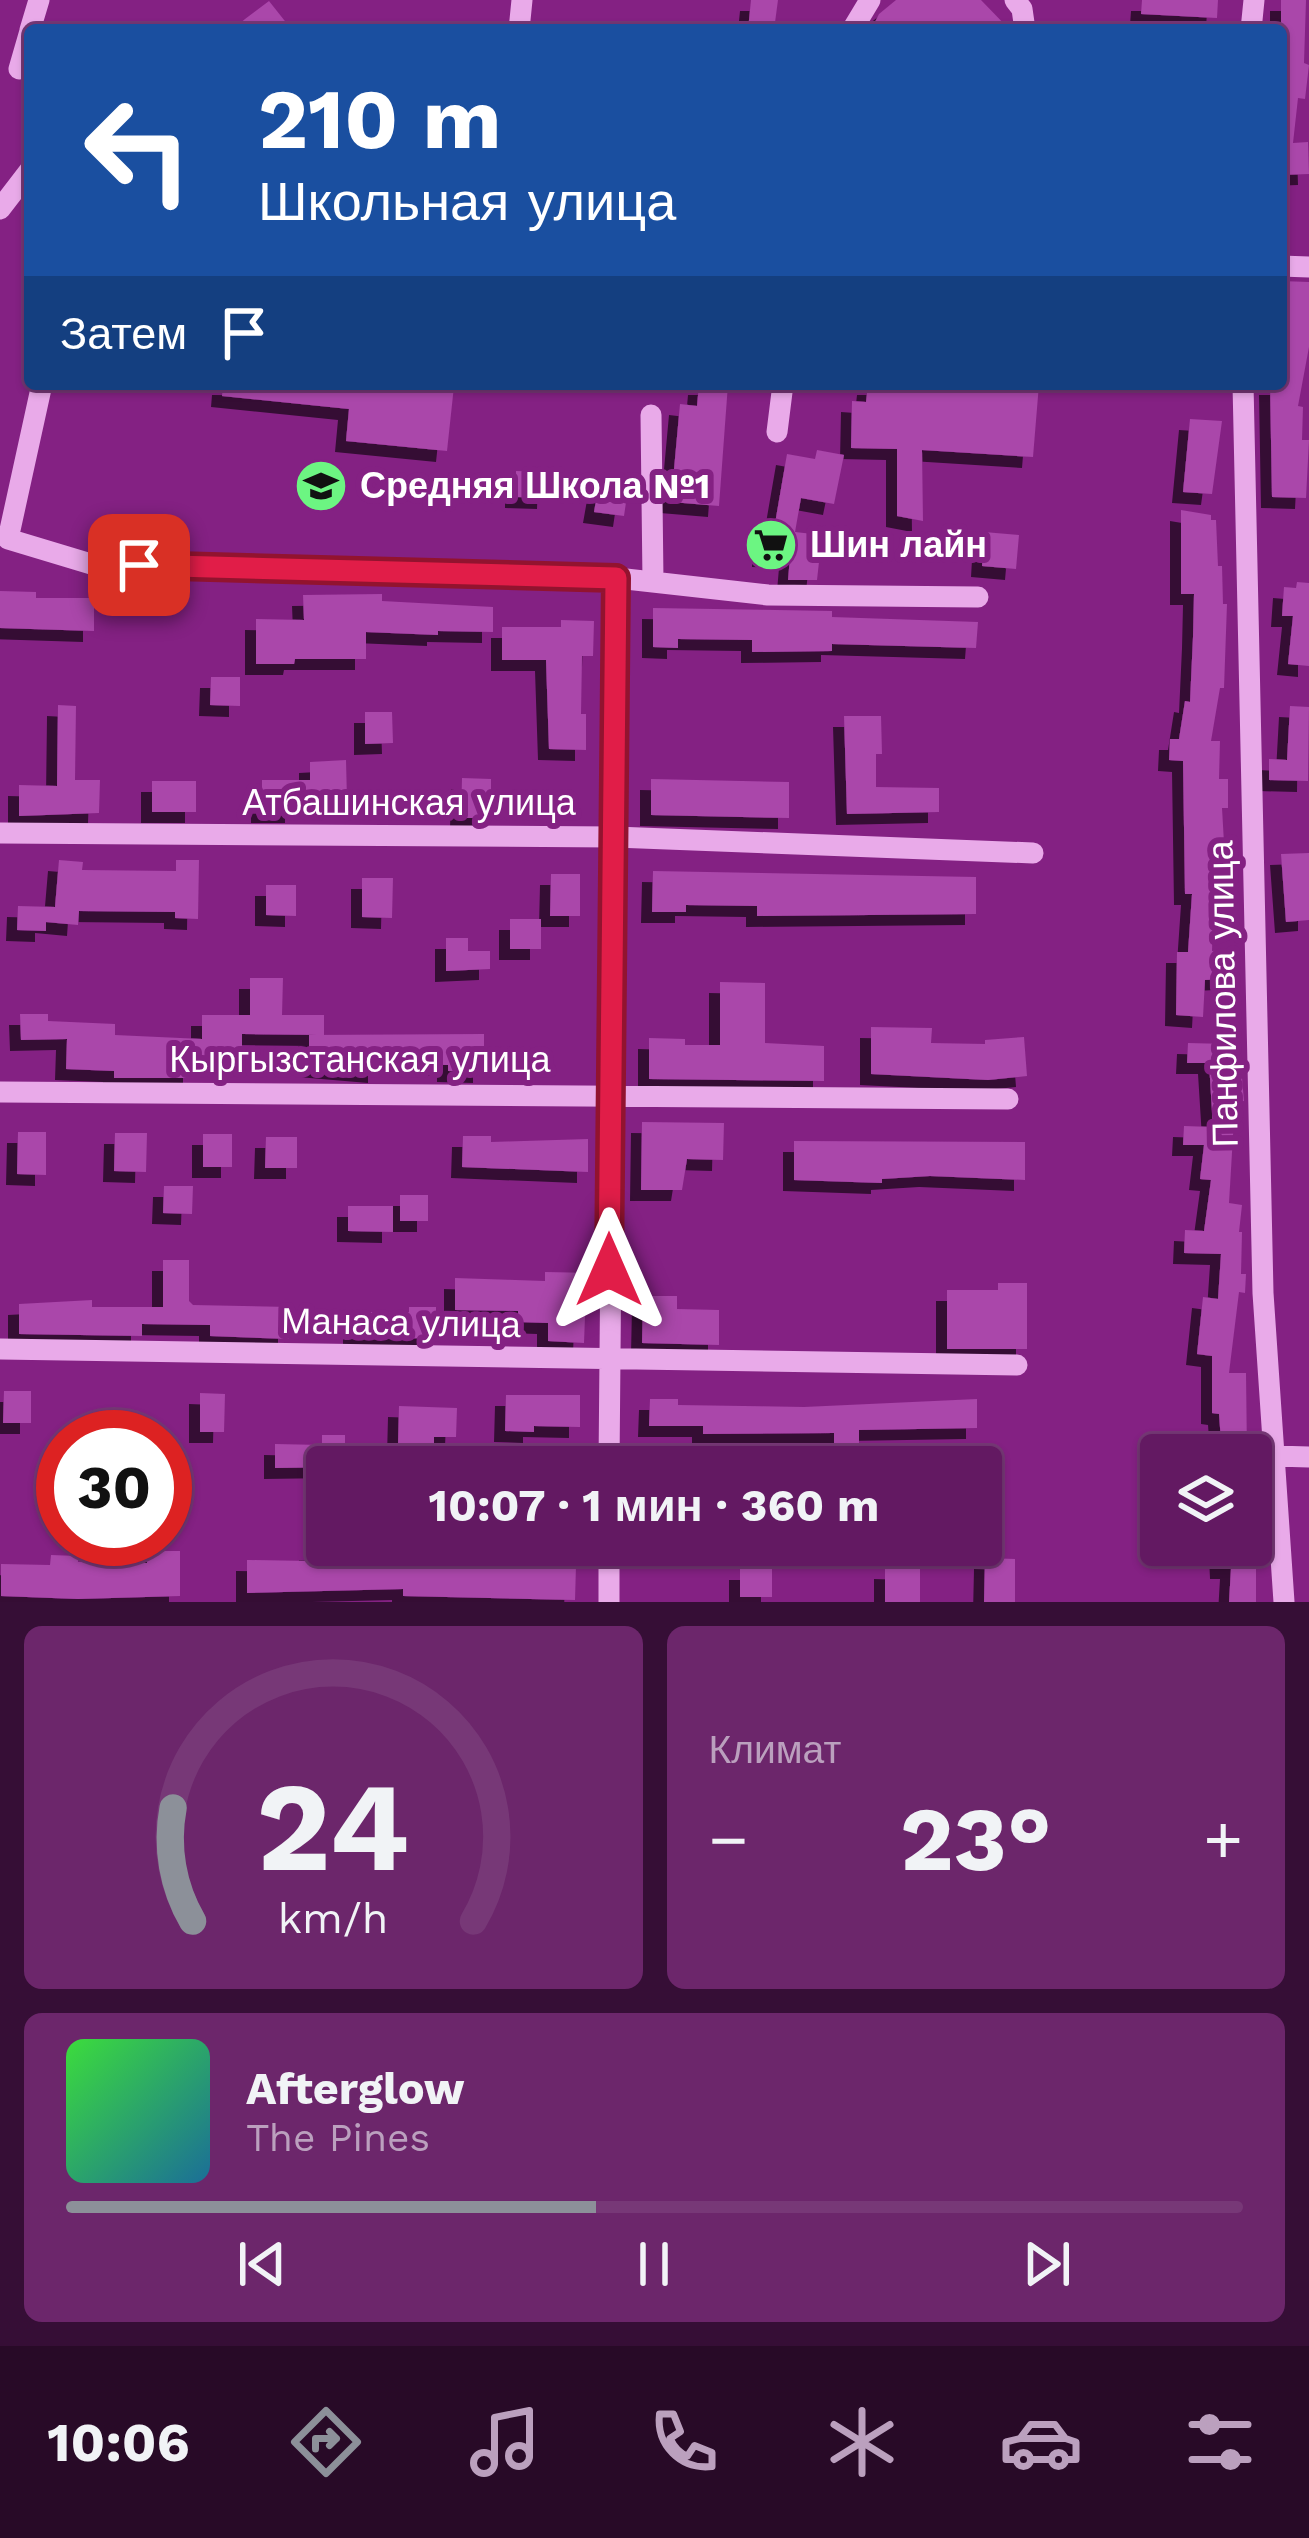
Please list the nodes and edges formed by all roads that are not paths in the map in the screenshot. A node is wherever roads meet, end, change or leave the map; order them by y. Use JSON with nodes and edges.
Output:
{"nodes":[{"id":1,"x":24,"y":178,"type":"edge"},
{"id":2,"x":0,"y":208,"type":"edge"},
{"id":3,"x":41,"y":390,"type":"edge"},
{"id":4,"x":782,"y":390,"type":"edge"},
{"id":5,"x":1244,"y":390,"type":"edge"},
{"id":6,"x":651,"y":415,"type":"dead end"},
{"id":7,"x":777,"y":432,"type":"dead end"},
{"id":8,"x":4,"y":537,"type":"edge"},
{"id":9,"x":616,"y":578,"type":"junction"},
{"id":10,"x":653,"y":581,"type":"junction"},
{"id":11,"x":979,"y":597,"type":"dead end"},
{"id":12,"x":0,"y":833,"type":"edge"},
{"id":13,"x":615,"y":837,"type":"junction"},
{"id":14,"x":1033,"y":853,"type":"dead end"},
{"id":15,"x":0,"y":1092,"type":"edge"},
{"id":16,"x":610,"y":1093,"type":"junction"},
{"id":17,"x":1008,"y":1099,"type":"dead end"},
{"id":18,"x":0,"y":1349,"type":"edge"},
{"id":19,"x":609,"y":1359,"type":"junction"},
{"id":20,"x":1017,"y":1365,"type":"dead end"},
{"id":21,"x":609,"y":1446,"type":"edge"},
{"id":22,"x":1275,"y":1456,"type":"junction"},
{"id":23,"x":1309,"y":1456,"type":"edge"},
{"id":24,"x":609,"y":1566,"type":"edge"},
{"id":25,"x":609,"y":1602,"type":"edge"},
{"id":26,"x":1284,"y":1602,"type":"edge"}],
"edges":[{"from":1,"to":2,"type":"street"},
{"from":3,"to":8,"type":"street"},
{"from":4,"to":7,"type":"street"},
{"from":5,"to":22,"type":"street","name":"Панфилова улица"},
{"from":6,"to":10,"type":"street"},
{"from":8,"to":9,"type":"street"},
{"from":9,"to":10,"type":"street"},
{"from":9,"to":13,"type":"street"},
{"from":10,"to":11,"type":"street"},
{"from":12,"to":13,"type":"street","name":"Атбашинская улица"},
{"from":13,"to":14,"type":"street","name":"Атбашинская улица"},
{"from":13,"to":16,"type":"street"},
{"from":15,"to":16,"type":"street","name":"Кыргызстанская улица"},
{"from":16,"to":17,"type":"street","name":"Кыргызстанская улица"},
{"from":16,"to":19,"type":"street"},
{"from":18,"to":19,"type":"street","name":"Манаса улица"},
{"from":19,"to":20,"type":"street","name":"Манаса улица"},
{"from":19,"to":21,"type":"street"},
{"from":22,"to":23,"type":"street"},
{"from":22,"to":26,"type":"street","name":"Панфилова улица"},
{"from":24,"to":25,"type":"street"}]}
